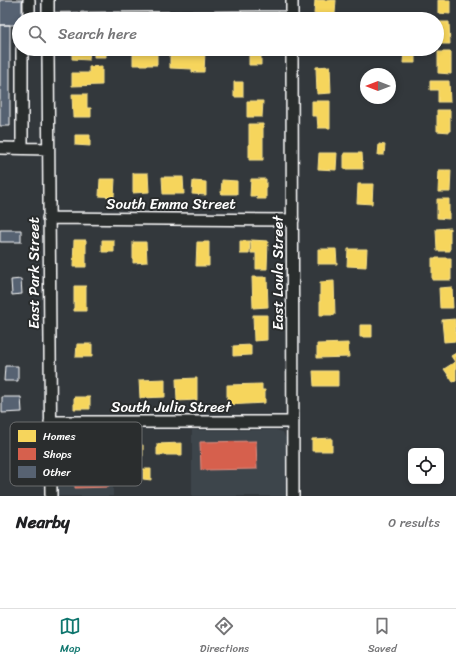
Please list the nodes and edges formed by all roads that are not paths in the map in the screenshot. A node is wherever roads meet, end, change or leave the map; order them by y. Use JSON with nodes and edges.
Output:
{"nodes":[{"id":1,"x":29,"y":0,"type":"edge"},
{"id":2,"x":48,"y":0,"type":"edge"},
{"id":3,"x":292,"y":0,"type":"edge"},
{"id":4,"x":29,"y":12,"type":"edge"},
{"id":5,"x":48,"y":12,"type":"edge"},
{"id":6,"x":292,"y":12,"type":"edge"},
{"id":7,"x":22,"y":56,"type":"edge"},
{"id":8,"x":48,"y":56,"type":"edge"},
{"id":9,"x":292,"y":56,"type":"edge"},
{"id":10,"x":0,"y":148,"type":"edge"},
{"id":11,"x":22,"y":148,"type":"junction"},
{"id":12,"x":48,"y":148,"type":"junction"},
{"id":13,"x":48,"y":218,"type":"junction"},
{"id":14,"x":292,"y":220,"type":"junction"},
{"id":15,"x":50,"y":422,"type":"joint"},
{"id":16,"x":293,"y":422,"type":"junction"},
{"id":17,"x":51,"y":486,"type":"edge"},
{"id":18,"x":51,"y":496,"type":"edge"},
{"id":19,"x":294,"y":496,"type":"edge"}],
"edges":[{"from":1,"to":4,"type":"street"},
{"from":2,"to":5,"type":"street"},
{"from":3,"to":6,"type":"street"},
{"from":7,"to":11,"type":"street"},
{"from":8,"to":12,"type":"street","name":"East Park Street"},
{"from":9,"to":14,"type":"street","name":"East Loula Street"},
{"from":10,"to":11,"type":"street"},
{"from":11,"to":12,"type":"street"},
{"from":12,"to":13,"type":"street","name":"East Park Street"},
{"from":13,"to":14,"type":"street","name":"South Emma Street"},
{"from":13,"to":15,"type":"street","name":"East Park Street"},
{"from":14,"to":16,"type":"street","name":"East Loula Street"},
{"from":15,"to":16,"type":"street","name":"South Julia Street"},
{"from":16,"to":19,"type":"street","name":"East Loula Street"},
{"from":17,"to":18,"type":"street","name":"East Park Street"}]}
